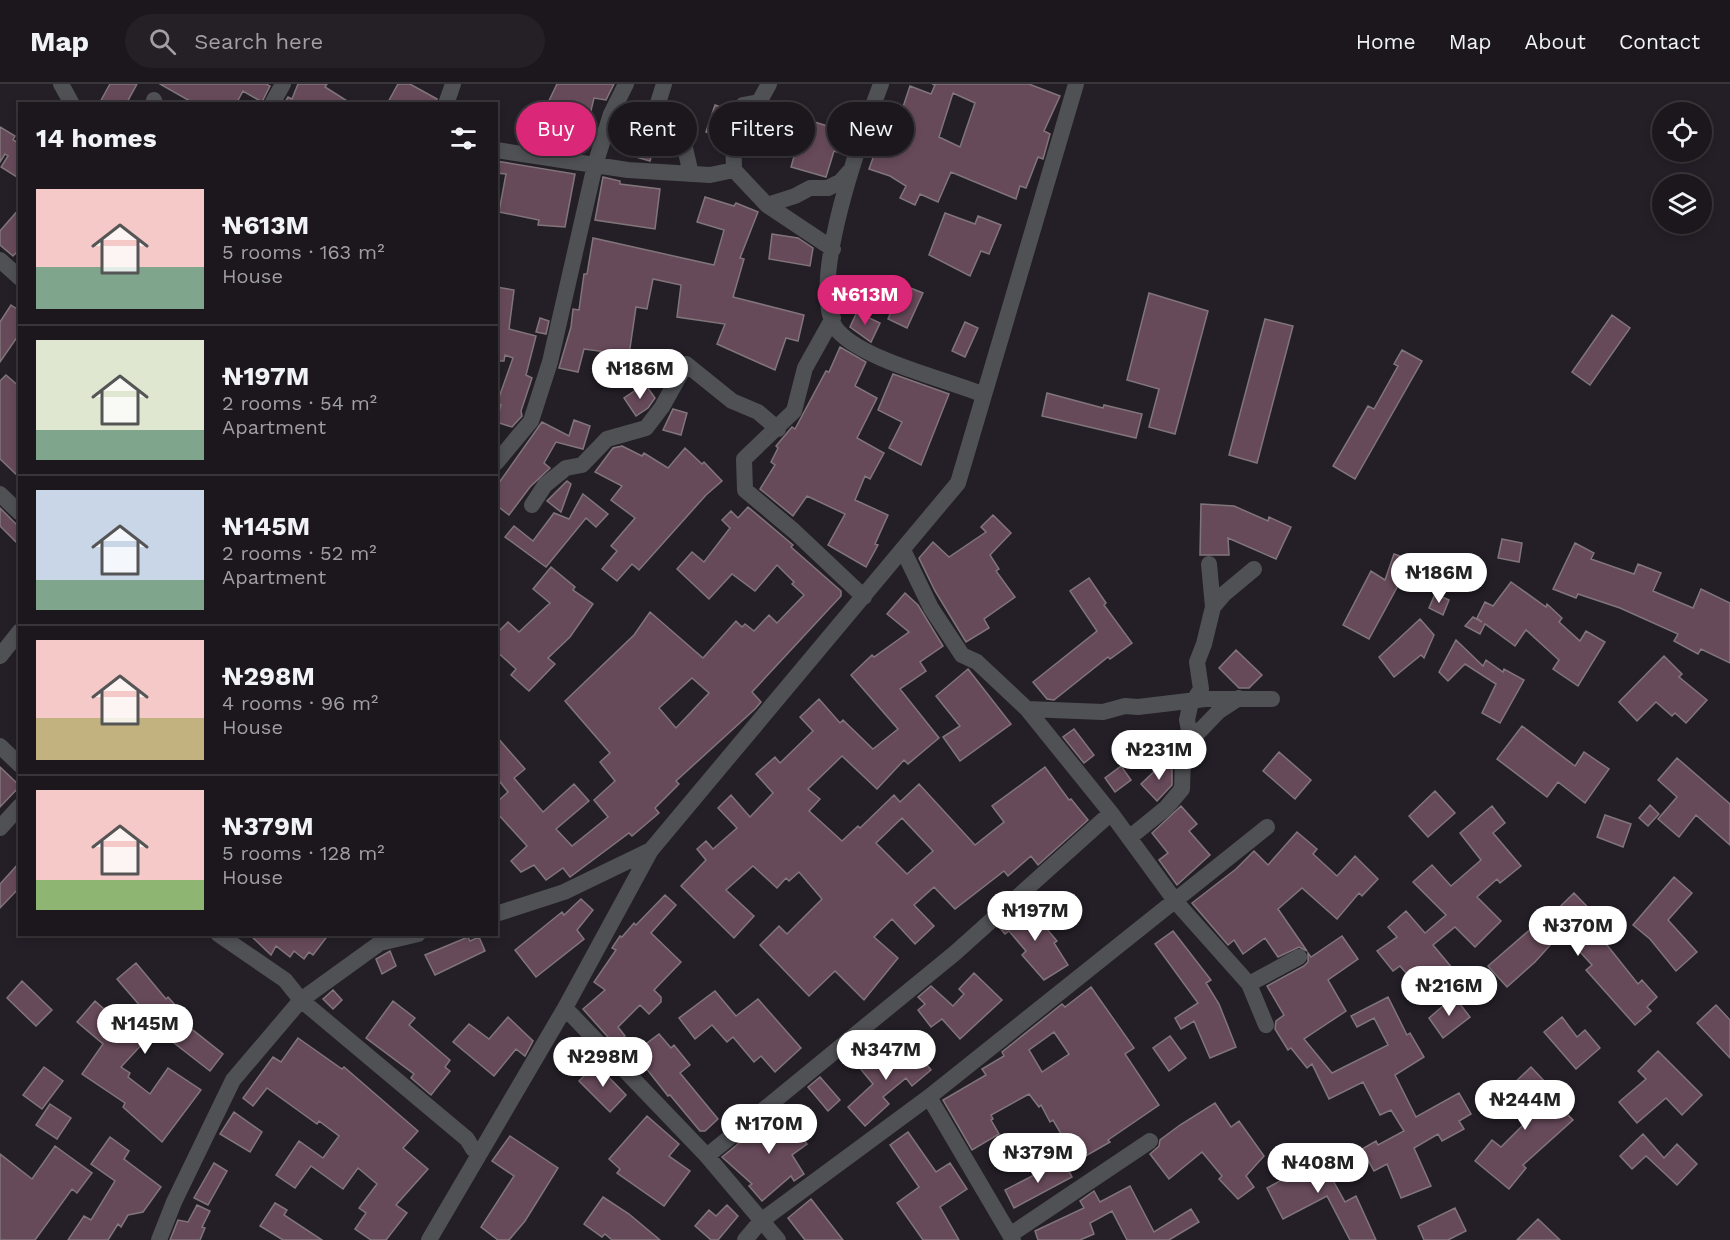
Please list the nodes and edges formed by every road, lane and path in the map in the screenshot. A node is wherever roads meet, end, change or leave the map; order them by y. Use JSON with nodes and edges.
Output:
{"nodes":[{"id":1,"x":61,"y":84,"type":"edge"},
{"id":2,"x":283,"y":84,"type":"edge"},
{"id":3,"x":453,"y":84,"type":"edge"},
{"id":4,"x":626,"y":84,"type":"edge"},
{"id":5,"x":664,"y":84,"type":"edge"},
{"id":6,"x":769,"y":84,"type":"edge"},
{"id":7,"x":881,"y":84,"type":"edge"},
{"id":8,"x":1076,"y":84,"type":"edge"},
{"id":9,"x":71,"y":102,"type":"edge"},
{"id":10,"x":273,"y":102,"type":"edge"},
{"id":11,"x":447,"y":102,"type":"edge"},
{"id":12,"x":498,"y":150,"type":"edge"},
{"id":13,"x":595,"y":165,"type":"junction"},
{"id":14,"x":734,"y":170,"type":"junction"},
{"id":15,"x":849,"y":172,"type":"junction"},
{"id":16,"x":691,"y":174,"type":"junction"},
{"id":17,"x":766,"y":205,"type":"junction"},
{"id":18,"x":833,"y":249,"type":"junction"},
{"id":19,"x":0,"y":260,"type":"edge"},
{"id":20,"x":18,"y":276,"type":"edge"},
{"id":21,"x":833,"y":318,"type":"junction"},
{"id":22,"x":984,"y":394,"type":"junction"},
{"id":23,"x":778,"y":429,"type":"junction"},
{"id":24,"x":498,"y":461,"type":"edge"},
{"id":25,"x":0,"y":494,"type":"edge"},
{"id":26,"x":532,"y":506,"type":"dead end"},
{"id":27,"x":18,"y":511,"type":"edge"},
{"id":28,"x":903,"y":550,"type":"junction"},
{"id":29,"x":1209,"y":564,"type":"dead end"},
{"id":30,"x":1254,"y":569,"type":"dead end"},
{"id":31,"x":864,"y":597,"type":"junction"},
{"id":32,"x":1213,"y":607,"type":"junction"},
{"id":33,"x":18,"y":634,"type":"edge"},
{"id":34,"x":0,"y":656,"type":"edge"},
{"id":35,"x":1239,"y":698,"type":"junction"},
{"id":36,"x":1272,"y":699,"type":"dead end"},
{"id":37,"x":1195,"y":700,"type":"junction"},
{"id":38,"x":1027,"y":709,"type":"junction"},
{"id":39,"x":1191,"y":741,"type":"junction"},
{"id":40,"x":0,"y":746,"type":"edge"},
{"id":41,"x":18,"y":763,"type":"edge"},
{"id":42,"x":18,"y":808,"type":"edge"},
{"id":43,"x":1111,"y":813,"type":"junction"},
{"id":44,"x":1267,"y":827,"type":"dead end"},
{"id":45,"x":0,"y":828,"type":"edge"},
{"id":46,"x":1129,"y":838,"type":"junction"},
{"id":47,"x":651,"y":850,"type":"junction"},
{"id":48,"x":1176,"y":902,"type":"junction"},
{"id":49,"x":498,"y":913,"type":"edge"},
{"id":50,"x":221,"y":936,"type":"edge"},
{"id":51,"x":410,"y":936,"type":"edge"},
{"id":52,"x":1299,"y":957,"type":"dead end"},
{"id":53,"x":1249,"y":984,"type":"junction"},
{"id":54,"x":301,"y":1000,"type":"junction"},
{"id":55,"x":565,"y":1008,"type":"junction"},
{"id":56,"x":1266,"y":1025,"type":"dead end"},
{"id":57,"x":930,"y":1097,"type":"junction"},
{"id":58,"x":1150,"y":1141,"type":"dead end"},
{"id":59,"x":481,"y":1152,"type":"junction"},
{"id":60,"x":707,"y":1156,"type":"junction"},
{"id":61,"x":761,"y":1221,"type":"junction"},
{"id":62,"x":1012,"y":1238,"type":"edge"},
{"id":63,"x":159,"y":1240,"type":"edge"},
{"id":64,"x":429,"y":1240,"type":"edge"},
{"id":65,"x":745,"y":1240,"type":"edge"},
{"id":66,"x":778,"y":1240,"type":"edge"}],
"edges":[{"from":1,"to":9,"type":"street"},
{"from":2,"to":10,"type":"street"},
{"from":3,"to":11,"type":"street"},
{"from":4,"to":13,"type":"street"},
{"from":5,"to":16,"type":"street"},
{"from":6,"to":14,"type":"street"},
{"from":7,"to":15,"type":"street"},
{"from":8,"to":22,"type":"street"},
{"from":12,"to":13,"type":"street"},
{"from":13,"to":16,"type":"street"},
{"from":13,"to":24,"type":"street"},
{"from":14,"to":16,"type":"street"},
{"from":14,"to":17,"type":"street"},
{"from":15,"to":17,"type":"street"},
{"from":15,"to":18,"type":"street"},
{"from":17,"to":18,"type":"street"},
{"from":18,"to":21,"type":"street"},
{"from":19,"to":20,"type":"street"},
{"from":21,"to":22,"type":"street"},
{"from":21,"to":23,"type":"street"},
{"from":22,"to":28,"type":"street"},
{"from":23,"to":26,"type":"street"},
{"from":23,"to":31,"type":"street"},
{"from":25,"to":27,"type":"street"},
{"from":28,"to":31,"type":"street"},
{"from":28,"to":38,"type":"street"},
{"from":29,"to":32,"type":"street"},
{"from":30,"to":32,"type":"street"},
{"from":31,"to":47,"type":"street"},
{"from":32,"to":37,"type":"street"},
{"from":33,"to":34,"type":"street"},
{"from":35,"to":36,"type":"street"},
{"from":35,"to":37,"type":"street"},
{"from":35,"to":39,"type":"street"},
{"from":37,"to":38,"type":"street"},
{"from":37,"to":39,"type":"street"},
{"from":38,"to":43,"type":"street"},
{"from":39,"to":46,"type":"street"},
{"from":40,"to":41,"type":"street"},
{"from":42,"to":45,"type":"street"},
{"from":43,"to":46,"type":"street"},
{"from":43,"to":60,"type":"street"},
{"from":44,"to":48,"type":"street"},
{"from":46,"to":48,"type":"street"},
{"from":47,"to":49,"type":"street"},
{"from":47,"to":55,"type":"street"},
{"from":48,"to":53,"type":"street"},
{"from":48,"to":57,"type":"street"},
{"from":50,"to":54,"type":"street"},
{"from":51,"to":54,"type":"street"},
{"from":52,"to":53,"type":"street"},
{"from":53,"to":56,"type":"street"},
{"from":54,"to":59,"type":"street"},
{"from":54,"to":63,"type":"street"},
{"from":55,"to":59,"type":"street"},
{"from":55,"to":60,"type":"street"},
{"from":57,"to":61,"type":"street"},
{"from":57,"to":62,"type":"street"},
{"from":58,"to":62,"type":"street"},
{"from":59,"to":64,"type":"street"},
{"from":60,"to":61,"type":"street"},
{"from":61,"to":65,"type":"street"},
{"from":61,"to":66,"type":"street"}]}
